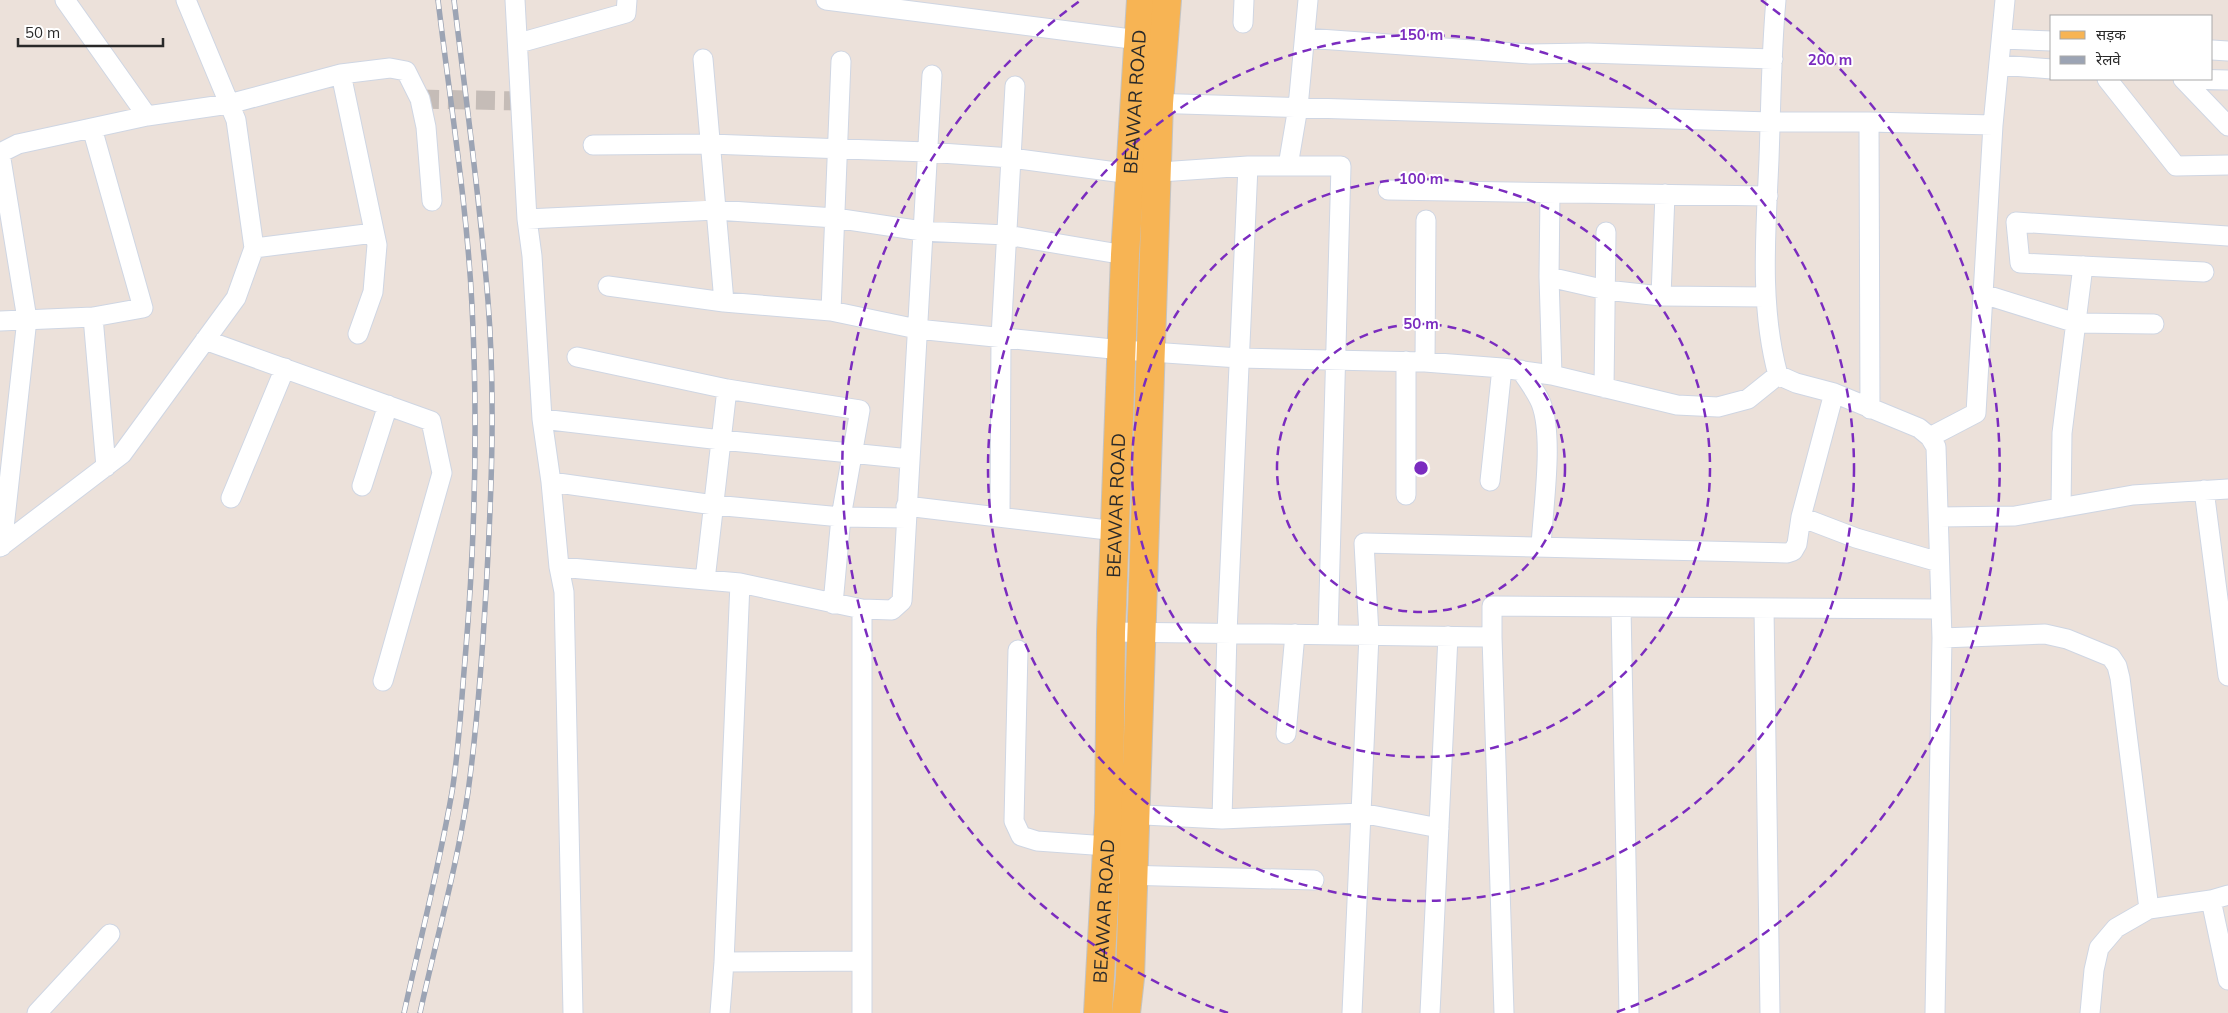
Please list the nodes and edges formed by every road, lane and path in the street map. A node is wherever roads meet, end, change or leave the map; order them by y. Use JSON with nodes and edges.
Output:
{"nodes":[{"id":1,"x":65,"y":0,"type":"edge"},
{"id":2,"x":186,"y":0,"type":"edge"},
{"id":3,"x":515,"y":0,"type":"edge"},
{"id":4,"x":627,"y":0,"type":"edge"},
{"id":5,"x":826,"y":0,"type":"edge"},
{"id":6,"x":1141,"y":0,"type":"edge"},
{"id":7,"x":1167,"y":0,"type":"edge"},
{"id":8,"x":1244,"y":0,"type":"edge"},
{"id":9,"x":1308,"y":0,"type":"edge"},
{"id":10,"x":1776,"y":0,"type":"edge"},
{"id":11,"x":2005,"y":0,"type":"edge"},
{"id":12,"x":855,"y":2,"type":"edge"},
{"id":13,"x":917,"y":6,"type":"edge"},
{"id":14,"x":1243,"y":23,"type":"dead end"},
{"id":15,"x":1305,"y":38,"type":"junction"},
{"id":16,"x":2002,"y":39,"type":"junction"},
{"id":17,"x":1139,"y":40,"type":"junction"},
{"id":18,"x":2050,"y":41,"type":"edge"},
{"id":19,"x":519,"y":43,"type":"junction"},
{"id":20,"x":2213,"y":50,"type":"edge"},
{"id":21,"x":2228,"y":51,"type":"edge"},
{"id":22,"x":704,"y":59,"type":"dead end"},
{"id":23,"x":1773,"y":59,"type":"junction"},
{"id":24,"x":841,"y":62,"type":"dead end"},
{"id":25,"x":1999,"y":65,"type":"junction"},
{"id":26,"x":2050,"y":69,"type":"edge"},
{"id":27,"x":342,"y":74,"type":"junction"},
{"id":28,"x":932,"y":75,"type":"dead end"},
{"id":29,"x":2108,"y":80,"type":"edge"},
{"id":30,"x":2185,"y":80,"type":"edge"},
{"id":31,"x":2213,"y":80,"type":"edge"},
{"id":32,"x":2228,"y":80,"type":"edge"},
{"id":33,"x":1015,"y":86,"type":"dead end"},
{"id":34,"x":1146,"y":103,"type":"junction"},
{"id":35,"x":229,"y":104,"type":"junction"},
{"id":36,"x":1298,"y":107,"type":"junction"},
{"id":37,"x":147,"y":116,"type":"junction"},
{"id":38,"x":1770,"y":122,"type":"junction"},
{"id":39,"x":1869,"y":122,"type":"junction"},
{"id":40,"x":1993,"y":125,"type":"junction"},
{"id":41,"x":2228,"y":126,"type":"edge"},
{"id":42,"x":92,"y":128,"type":"junction"},
{"id":43,"x":710,"y":144,"type":"junction"},
{"id":44,"x":593,"y":145,"type":"dead end"},
{"id":45,"x":838,"y":148,"type":"junction"},
{"id":46,"x":928,"y":152,"type":"junction"},
{"id":47,"x":0,"y":153,"type":"edge"},
{"id":48,"x":1011,"y":158,"type":"junction"},
{"id":49,"x":2228,"y":165,"type":"edge"},
{"id":50,"x":1248,"y":166,"type":"junction"},
{"id":51,"x":1288,"y":166,"type":"junction"},
{"id":52,"x":1144,"y":173,"type":"junction"},
{"id":53,"x":1388,"y":190,"type":"dead end"},
{"id":54,"x":1550,"y":193,"type":"junction"},
{"id":55,"x":1665,"y":194,"type":"junction"},
{"id":56,"x":1768,"y":196,"type":"junction"},
{"id":57,"x":432,"y":201,"type":"dead end"},
{"id":58,"x":716,"y":210,"type":"junction"},
{"id":59,"x":835,"y":218,"type":"junction"},
{"id":60,"x":527,"y":219,"type":"junction"},
{"id":61,"x":1426,"y":220,"type":"dead end"},
{"id":62,"x":922,"y":231,"type":"junction"},
{"id":63,"x":1606,"y":232,"type":"dead end"},
{"id":64,"x":374,"y":233,"type":"junction"},
{"id":65,"x":1006,"y":235,"type":"junction"},
{"id":66,"x":2228,"y":236,"type":"edge"},
{"id":67,"x":254,"y":248,"type":"junction"},
{"id":68,"x":1125,"y":255,"type":"junction"},
{"id":69,"x":2083,"y":266,"type":"junction"},
{"id":70,"x":2204,"y":272,"type":"dead end"},
{"id":71,"x":1549,"y":277,"type":"junction"},
{"id":72,"x":608,"y":286,"type":"dead end"},
{"id":73,"x":1606,"y":290,"type":"junction"},
{"id":74,"x":1983,"y":294,"type":"junction"},
{"id":75,"x":1661,"y":296,"type":"junction"},
{"id":76,"x":1766,"y":297,"type":"junction"},
{"id":77,"x":724,"y":302,"type":"junction"},
{"id":78,"x":831,"y":311,"type":"junction"},
{"id":79,"x":93,"y":317,"type":"junction"},
{"id":80,"x":27,"y":319,"type":"junction"},
{"id":81,"x":0,"y":321,"type":"edge"},
{"id":82,"x":2076,"y":323,"type":"junction"},
{"id":83,"x":2154,"y":324,"type":"dead end"},
{"id":84,"x":917,"y":329,"type":"junction"},
{"id":85,"x":358,"y":334,"type":"dead end"},
{"id":86,"x":1001,"y":337,"type":"junction"},
{"id":87,"x":206,"y":340,"type":"junction"},
{"id":88,"x":1122,"y":350,"type":"junction"},
{"id":89,"x":1151,"y":351,"type":"junction"},
{"id":90,"x":577,"y":357,"type":"dead end"},
{"id":91,"x":1239,"y":358,"type":"junction"},
{"id":92,"x":1336,"y":360,"type":"junction"},
{"id":93,"x":1406,"y":361,"type":"junction"},
{"id":94,"x":1425,"y":362,"type":"junction"},
{"id":95,"x":285,"y":368,"type":"junction"},
{"id":96,"x":1530,"y":371,"type":"junction"},
{"id":97,"x":1778,"y":374,"type":"junction"},
{"id":98,"x":1604,"y":388,"type":"junction"},
{"id":99,"x":727,"y":389,"type":"junction"},
{"id":100,"x":1834,"y":393,"type":"junction"},
{"id":101,"x":388,"y":405,"type":"junction"},
{"id":102,"x":1870,"y":409,"type":"junction"},
{"id":103,"x":542,"y":419,"type":"junction"},
{"id":104,"x":1930,"y":436,"type":"junction"},
{"id":105,"x":722,"y":440,"type":"junction"},
{"id":106,"x":852,"y":454,"type":"junction"},
{"id":107,"x":910,"y":459,"type":"junction"},
{"id":108,"x":106,"y":466,"type":"junction"},
{"id":109,"x":1490,"y":480,"type":"dead end"},
{"id":110,"x":551,"y":482,"type":"junction"},
{"id":111,"x":362,"y":486,"type":"dead end"},
{"id":112,"x":2228,"y":489,"type":"edge"},
{"id":113,"x":2204,"y":490,"type":"junction"},
{"id":114,"x":1406,"y":495,"type":"dead end"},
{"id":115,"x":231,"y":498,"type":"dead end"},
{"id":116,"x":714,"y":505,"type":"junction"},
{"id":117,"x":2061,"y":508,"type":"junction"},
{"id":118,"x":906,"y":512,"type":"junction"},
{"id":119,"x":1000,"y":516,"type":"junction"},
{"id":120,"x":841,"y":517,"type":"junction"},
{"id":121,"x":1939,"y":517,"type":"junction"},
{"id":122,"x":1800,"y":530,"type":"junction"},
{"id":123,"x":1116,"y":531,"type":"junction"},
{"id":124,"x":1,"y":546,"type":"edge"},
{"id":125,"x":1541,"y":546,"type":"junction"},
{"id":126,"x":1939,"y":562,"type":"junction"},
{"id":127,"x":559,"y":567,"type":"junction"},
{"id":128,"x":705,"y":580,"type":"junction"},
{"id":129,"x":740,"y":583,"type":"junction"},
{"id":130,"x":832,"y":604,"type":"junction"},
{"id":131,"x":1621,"y":608,"type":"junction"},
{"id":132,"x":862,"y":609,"type":"junction"},
{"id":133,"x":1764,"y":609,"type":"junction"},
{"id":134,"x":1940,"y":609,"type":"junction"},
{"id":135,"x":2224,"y":614,"type":"edge"},
{"id":136,"x":1111,"y":632,"type":"junction"},
{"id":137,"x":1142,"y":632,"type":"junction"},
{"id":138,"x":1227,"y":633,"type":"junction"},
{"id":139,"x":1295,"y":634,"type":"junction"},
{"id":140,"x":1328,"y":634,"type":"junction"},
{"id":141,"x":1369,"y":635,"type":"junction"},
{"id":142,"x":1448,"y":636,"type":"junction"},
{"id":143,"x":1492,"y":637,"type":"junction"},
{"id":144,"x":1942,"y":638,"type":"junction"},
{"id":145,"x":1018,"y":650,"type":"dead end"},
{"id":146,"x":2228,"y":676,"type":"edge"},
{"id":147,"x":383,"y":681,"type":"dead end"},
{"id":148,"x":1286,"y":734,"type":"dead end"},
{"id":149,"x":1361,"y":813,"type":"junction"},
{"id":150,"x":1122,"y":814,"type":"junction"},
{"id":151,"x":1222,"y":819,"type":"junction"},
{"id":152,"x":1439,"y":828,"type":"junction"},
{"id":153,"x":1107,"y":846,"type":"junction"},
{"id":154,"x":1133,"y":874,"type":"junction"},
{"id":155,"x":1105,"y":875,"type":"junction"},
{"id":156,"x":1314,"y":880,"type":"dead end"},
{"id":157,"x":2219,"y":898,"type":"edge"},
{"id":158,"x":2149,"y":909,"type":"junction"},
{"id":159,"x":110,"y":934,"type":"dead end"},
{"id":160,"x":862,"y":961,"type":"junction"},
{"id":161,"x":724,"y":962,"type":"junction"},
{"id":162,"x":2228,"y":980,"type":"edge"},
{"id":163,"x":37,"y":1013,"type":"edge"},
{"id":164,"x":573,"y":1013,"type":"edge"},
{"id":165,"x":720,"y":1013,"type":"edge"},
{"id":166,"x":862,"y":1013,"type":"edge"},
{"id":167,"x":1098,"y":1013,"type":"edge"},
{"id":168,"x":1126,"y":1013,"type":"edge"},
{"id":169,"x":1352,"y":1013,"type":"edge"},
{"id":170,"x":1430,"y":1013,"type":"edge"},
{"id":171,"x":1504,"y":1013,"type":"edge"},
{"id":172,"x":1629,"y":1013,"type":"edge"},
{"id":173,"x":1770,"y":1013,"type":"edge"},
{"id":174,"x":1935,"y":1013,"type":"edge"},
{"id":175,"x":2090,"y":1013,"type":"edge"}],
"edges":[{"from":1,"to":37,"type":"street"},
{"from":2,"to":35,"type":"street"},
{"from":3,"to":19,"type":"street"},
{"from":4,"to":19,"type":"street"},
{"from":5,"to":12,"type":"street"},
{"from":6,"to":17,"type":"main road","name":"BEAWAR ROAD"},
{"from":7,"to":34,"type":"main road","name":"BEAWAR ROAD"},
{"from":8,"to":14,"type":"street"},
{"from":9,"to":15,"type":"street"},
{"from":10,"to":23,"type":"street"},
{"from":11,"to":16,"type":"street"},
{"from":12,"to":13,"type":"street"},
{"from":13,"to":17,"type":"street"},
{"from":15,"to":23,"type":"street"},
{"from":15,"to":36,"type":"street"},
{"from":16,"to":18,"type":"street"},
{"from":16,"to":25,"type":"street"},
{"from":17,"to":34,"type":"main road","name":"BEAWAR ROAD"},
{"from":19,"to":60,"type":"street"},
{"from":20,"to":21,"type":"street"},
{"from":22,"to":43,"type":"street"},
{"from":23,"to":38,"type":"street"},
{"from":24,"to":45,"type":"street"},
{"from":25,"to":26,"type":"street"},
{"from":25,"to":40,"type":"street"},
{"from":27,"to":35,"type":"street"},
{"from":27,"to":57,"type":"street"},
{"from":27,"to":64,"type":"street"},
{"from":28,"to":46,"type":"street"},
{"from":29,"to":49,"type":"street"},
{"from":30,"to":41,"type":"street"},
{"from":31,"to":32,"type":"street"},
{"from":33,"to":48,"type":"street"},
{"from":34,"to":36,"type":"street"},
{"from":34,"to":52,"type":"main road","name":"BEAWAR ROAD"},
{"from":35,"to":37,"type":"street"},
{"from":35,"to":67,"type":"street"},
{"from":36,"to":38,"type":"street"},
{"from":36,"to":51,"type":"street"},
{"from":37,"to":42,"type":"street"},
{"from":38,"to":39,"type":"street"},
{"from":38,"to":56,"type":"street"},
{"from":39,"to":40,"type":"street"},
{"from":39,"to":102,"type":"street"},
{"from":40,"to":74,"type":"street"},
{"from":42,"to":47,"type":"street"},
{"from":42,"to":79,"type":"street"},
{"from":43,"to":44,"type":"street"},
{"from":43,"to":45,"type":"street"},
{"from":43,"to":58,"type":"street"},
{"from":45,"to":46,"type":"street"},
{"from":45,"to":59,"type":"street"},
{"from":46,"to":48,"type":"street"},
{"from":46,"to":62,"type":"street"},
{"from":47,"to":80,"type":"street"},
{"from":48,"to":52,"type":"street"},
{"from":48,"to":65,"type":"street"},
{"from":50,"to":51,"type":"street"},
{"from":50,"to":52,"type":"street"},
{"from":50,"to":91,"type":"street"},
{"from":51,"to":92,"type":"street"},
{"from":52,"to":68,"type":"main road","name":"BEAWAR ROAD"},
{"from":52,"to":89,"type":"main road","name":"BEAWAR ROAD"},
{"from":53,"to":54,"type":"street"},
{"from":54,"to":55,"type":"street"},
{"from":54,"to":71,"type":"street"},
{"from":55,"to":56,"type":"street"},
{"from":55,"to":75,"type":"street"},
{"from":56,"to":76,"type":"street"},
{"from":58,"to":59,"type":"street"},
{"from":58,"to":60,"type":"street"},
{"from":58,"to":77,"type":"street"},
{"from":59,"to":62,"type":"street"},
{"from":59,"to":78,"type":"street"},
{"from":60,"to":103,"type":"street"},
{"from":61,"to":94,"type":"street"},
{"from":62,"to":65,"type":"street"},
{"from":62,"to":84,"type":"street"},
{"from":63,"to":73,"type":"street"},
{"from":64,"to":67,"type":"street"},
{"from":64,"to":85,"type":"street"},
{"from":65,"to":68,"type":"street"},
{"from":65,"to":86,"type":"street"},
{"from":66,"to":69,"type":"street"},
{"from":67,"to":87,"type":"street"},
{"from":68,"to":88,"type":"main road","name":"BEAWAR ROAD"},
{"from":69,"to":70,"type":"street"},
{"from":69,"to":82,"type":"street"},
{"from":71,"to":73,"type":"street"},
{"from":71,"to":96,"type":"street"},
{"from":72,"to":77,"type":"street"},
{"from":73,"to":75,"type":"street"},
{"from":73,"to":98,"type":"street"},
{"from":74,"to":82,"type":"street"},
{"from":74,"to":104,"type":"street"},
{"from":75,"to":76,"type":"street"},
{"from":76,"to":97,"type":"street"},
{"from":77,"to":78,"type":"street"},
{"from":78,"to":84,"type":"street"},
{"from":79,"to":80,"type":"street"},
{"from":79,"to":108,"type":"street"},
{"from":80,"to":81,"type":"street"},
{"from":80,"to":124,"type":"street"},
{"from":82,"to":83,"type":"street"},
{"from":82,"to":117,"type":"street"},
{"from":84,"to":86,"type":"street"},
{"from":84,"to":107,"type":"street"},
{"from":86,"to":88,"type":"street"},
{"from":86,"to":119,"type":"street"},
{"from":87,"to":95,"type":"street"},
{"from":87,"to":108,"type":"street"},
{"from":88,"to":89,"type":"street"},
{"from":88,"to":123,"type":"main road","name":"BEAWAR ROAD"},
{"from":89,"to":91,"type":"street"},
{"from":89,"to":137,"type":"main road","name":"BEAWAR ROAD"},
{"from":90,"to":99,"type":"street"},
{"from":91,"to":92,"type":"street"},
{"from":91,"to":138,"type":"street"},
{"from":92,"to":93,"type":"street"},
{"from":92,"to":140,"type":"street"},
{"from":93,"to":94,"type":"street"},
{"from":93,"to":114,"type":"street"},
{"from":94,"to":96,"type":"street"},
{"from":95,"to":101,"type":"street"},
{"from":95,"to":115,"type":"street"},
{"from":96,"to":98,"type":"street"},
{"from":96,"to":109,"type":"street"},
{"from":96,"to":125,"type":"street"},
{"from":97,"to":98,"type":"street"},
{"from":97,"to":100,"type":"street"},
{"from":99,"to":105,"type":"street"},
{"from":99,"to":106,"type":"street"},
{"from":100,"to":102,"type":"street"},
{"from":100,"to":122,"type":"street"},
{"from":101,"to":111,"type":"street"},
{"from":101,"to":147,"type":"street"},
{"from":102,"to":104,"type":"street"},
{"from":103,"to":105,"type":"street"},
{"from":103,"to":110,"type":"street"},
{"from":104,"to":121,"type":"street"},
{"from":105,"to":106,"type":"street"},
{"from":105,"to":116,"type":"street"},
{"from":106,"to":107,"type":"street"},
{"from":106,"to":120,"type":"street"},
{"from":107,"to":118,"type":"street"},
{"from":108,"to":124,"type":"street"},
{"from":110,"to":116,"type":"street"},
{"from":110,"to":127,"type":"street"},
{"from":112,"to":113,"type":"street"},
{"from":113,"to":117,"type":"street"},
{"from":113,"to":135,"type":"street"},
{"from":116,"to":120,"type":"street"},
{"from":116,"to":128,"type":"street"},
{"from":117,"to":121,"type":"street"},
{"from":118,"to":119,"type":"street"},
{"from":118,"to":120,"type":"street"},
{"from":118,"to":132,"type":"street"},
{"from":119,"to":123,"type":"street"},
{"from":120,"to":130,"type":"street"},
{"from":121,"to":126,"type":"street"},
{"from":122,"to":125,"type":"street"},
{"from":122,"to":126,"type":"street"},
{"from":123,"to":136,"type":"main road","name":"BEAWAR ROAD"},
{"from":125,"to":141,"type":"street"},
{"from":126,"to":134,"type":"street"},
{"from":127,"to":128,"type":"street"},
{"from":127,"to":164,"type":"street"},
{"from":128,"to":129,"type":"street"},
{"from":129,"to":130,"type":"street"},
{"from":129,"to":161,"type":"street"},
{"from":130,"to":132,"type":"street"},
{"from":131,"to":133,"type":"street"},
{"from":131,"to":143,"type":"street"},
{"from":131,"to":172,"type":"street"},
{"from":132,"to":160,"type":"street"},
{"from":133,"to":134,"type":"street"},
{"from":133,"to":173,"type":"street"},
{"from":134,"to":144,"type":"street"},
{"from":135,"to":146,"type":"street"},
{"from":136,"to":137,"type":"street"},
{"from":136,"to":150,"type":"main road","name":"BEAWAR ROAD"},
{"from":137,"to":138,"type":"street"},
{"from":137,"to":150,"type":"main road","name":"BEAWAR ROAD"},
{"from":138,"to":139,"type":"street"},
{"from":138,"to":151,"type":"street"},
{"from":139,"to":140,"type":"street"},
{"from":139,"to":148,"type":"street"},
{"from":140,"to":141,"type":"street"},
{"from":141,"to":142,"type":"street"},
{"from":141,"to":149,"type":"street"},
{"from":142,"to":143,"type":"street"},
{"from":142,"to":152,"type":"street"},
{"from":143,"to":171,"type":"street"},
{"from":144,"to":158,"type":"street"},
{"from":144,"to":174,"type":"street"},
{"from":145,"to":153,"type":"street"},
{"from":149,"to":151,"type":"street"},
{"from":149,"to":152,"type":"street"},
{"from":149,"to":169,"type":"street"},
{"from":150,"to":151,"type":"street"},
{"from":150,"to":153,"type":"main road","name":"BEAWAR ROAD"},
{"from":150,"to":154,"type":"main road","name":"BEAWAR ROAD"},
{"from":152,"to":170,"type":"street"},
{"from":153,"to":155,"type":"main road","name":"BEAWAR ROAD"},
{"from":154,"to":155,"type":"street"},
{"from":154,"to":156,"type":"street"},
{"from":154,"to":168,"type":"main road","name":"BEAWAR ROAD"},
{"from":155,"to":167,"type":"main road","name":"BEAWAR ROAD"},
{"from":157,"to":158,"type":"street"},
{"from":157,"to":162,"type":"street"},
{"from":158,"to":175,"type":"street"},
{"from":159,"to":163,"type":"street"},
{"from":160,"to":161,"type":"street"},
{"from":160,"to":166,"type":"street"},
{"from":161,"to":165,"type":"street"}]}
